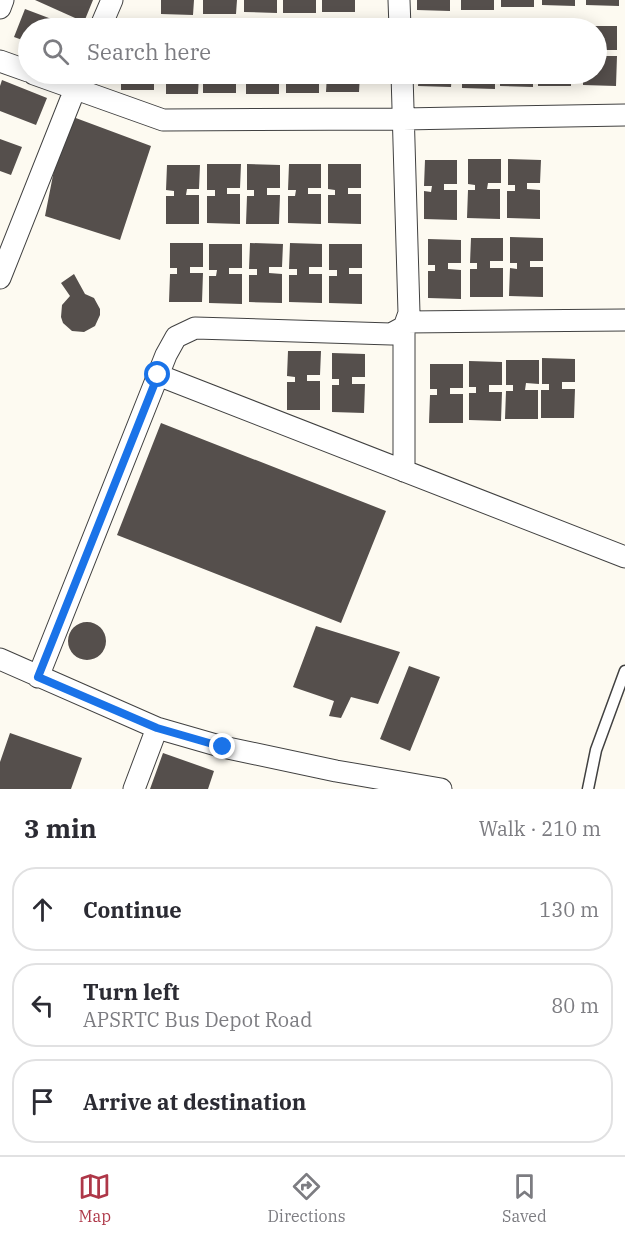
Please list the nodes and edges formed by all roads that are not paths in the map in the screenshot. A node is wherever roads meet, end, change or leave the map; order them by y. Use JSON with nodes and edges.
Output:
{"nodes":[{"id":1,"x":3,"y":0,"type":"edge"},
{"id":2,"x":112,"y":0,"type":"edge"},
{"id":3,"x":399,"y":0,"type":"edge"},
{"id":4,"x":0,"y":8,"type":"edge"},
{"id":5,"x":104,"y":18,"type":"edge"},
{"id":6,"x":400,"y":18,"type":"edge"},
{"id":7,"x":0,"y":61,"type":"edge"},
{"id":8,"x":18,"y":67,"type":"edge"},
{"id":9,"x":77,"y":84,"type":"edge"},
{"id":10,"x":85,"y":84,"type":"edge"},
{"id":11,"x":402,"y":84,"type":"edge"},
{"id":12,"x":625,"y":115,"type":"edge"},
{"id":13,"x":403,"y":119,"type":"junction"},
{"id":14,"x":0,"y":278,"type":"edge"},
{"id":15,"x":625,"y":320,"type":"edge"},
{"id":16,"x":405,"y":324,"type":"junction"},
{"id":17,"x":158,"y":375,"type":"junction"},
{"id":18,"x":404,"y":471,"type":"junction"},
{"id":19,"x":625,"y":556,"type":"edge"},
{"id":20,"x":0,"y":659,"type":"edge"},
{"id":21,"x":625,"y":671,"type":"edge"},
{"id":22,"x":38,"y":677,"type":"junction"},
{"id":23,"x":157,"y":728,"type":"junction"},
{"id":24,"x":399,"y":785,"type":"edge"},
{"id":25,"x":134,"y":789,"type":"edge"},
{"id":26,"x":441,"y":789,"type":"edge"},
{"id":27,"x":588,"y":789,"type":"edge"}],
"edges":[{"from":1,"to":4,"type":"street"},
{"from":2,"to":5,"type":"street"},
{"from":3,"to":6,"type":"street"},
{"from":7,"to":8,"type":"street"},
{"from":9,"to":14,"type":"street"},
{"from":10,"to":13,"type":"street"},
{"from":11,"to":13,"type":"street"},
{"from":12,"to":13,"type":"street"},
{"from":13,"to":16,"type":"street"},
{"from":15,"to":16,"type":"street"},
{"from":16,"to":17,"type":"street"},
{"from":16,"to":18,"type":"street"},
{"from":17,"to":18,"type":"street"},
{"from":17,"to":22,"type":"street"},
{"from":18,"to":19,"type":"street"},
{"from":20,"to":22,"type":"street"},
{"from":21,"to":27,"type":"lane"},
{"from":22,"to":23,"type":"street"},
{"from":23,"to":24,"type":"street"},
{"from":23,"to":25,"type":"street"},
{"from":24,"to":26,"type":"street"}]}
